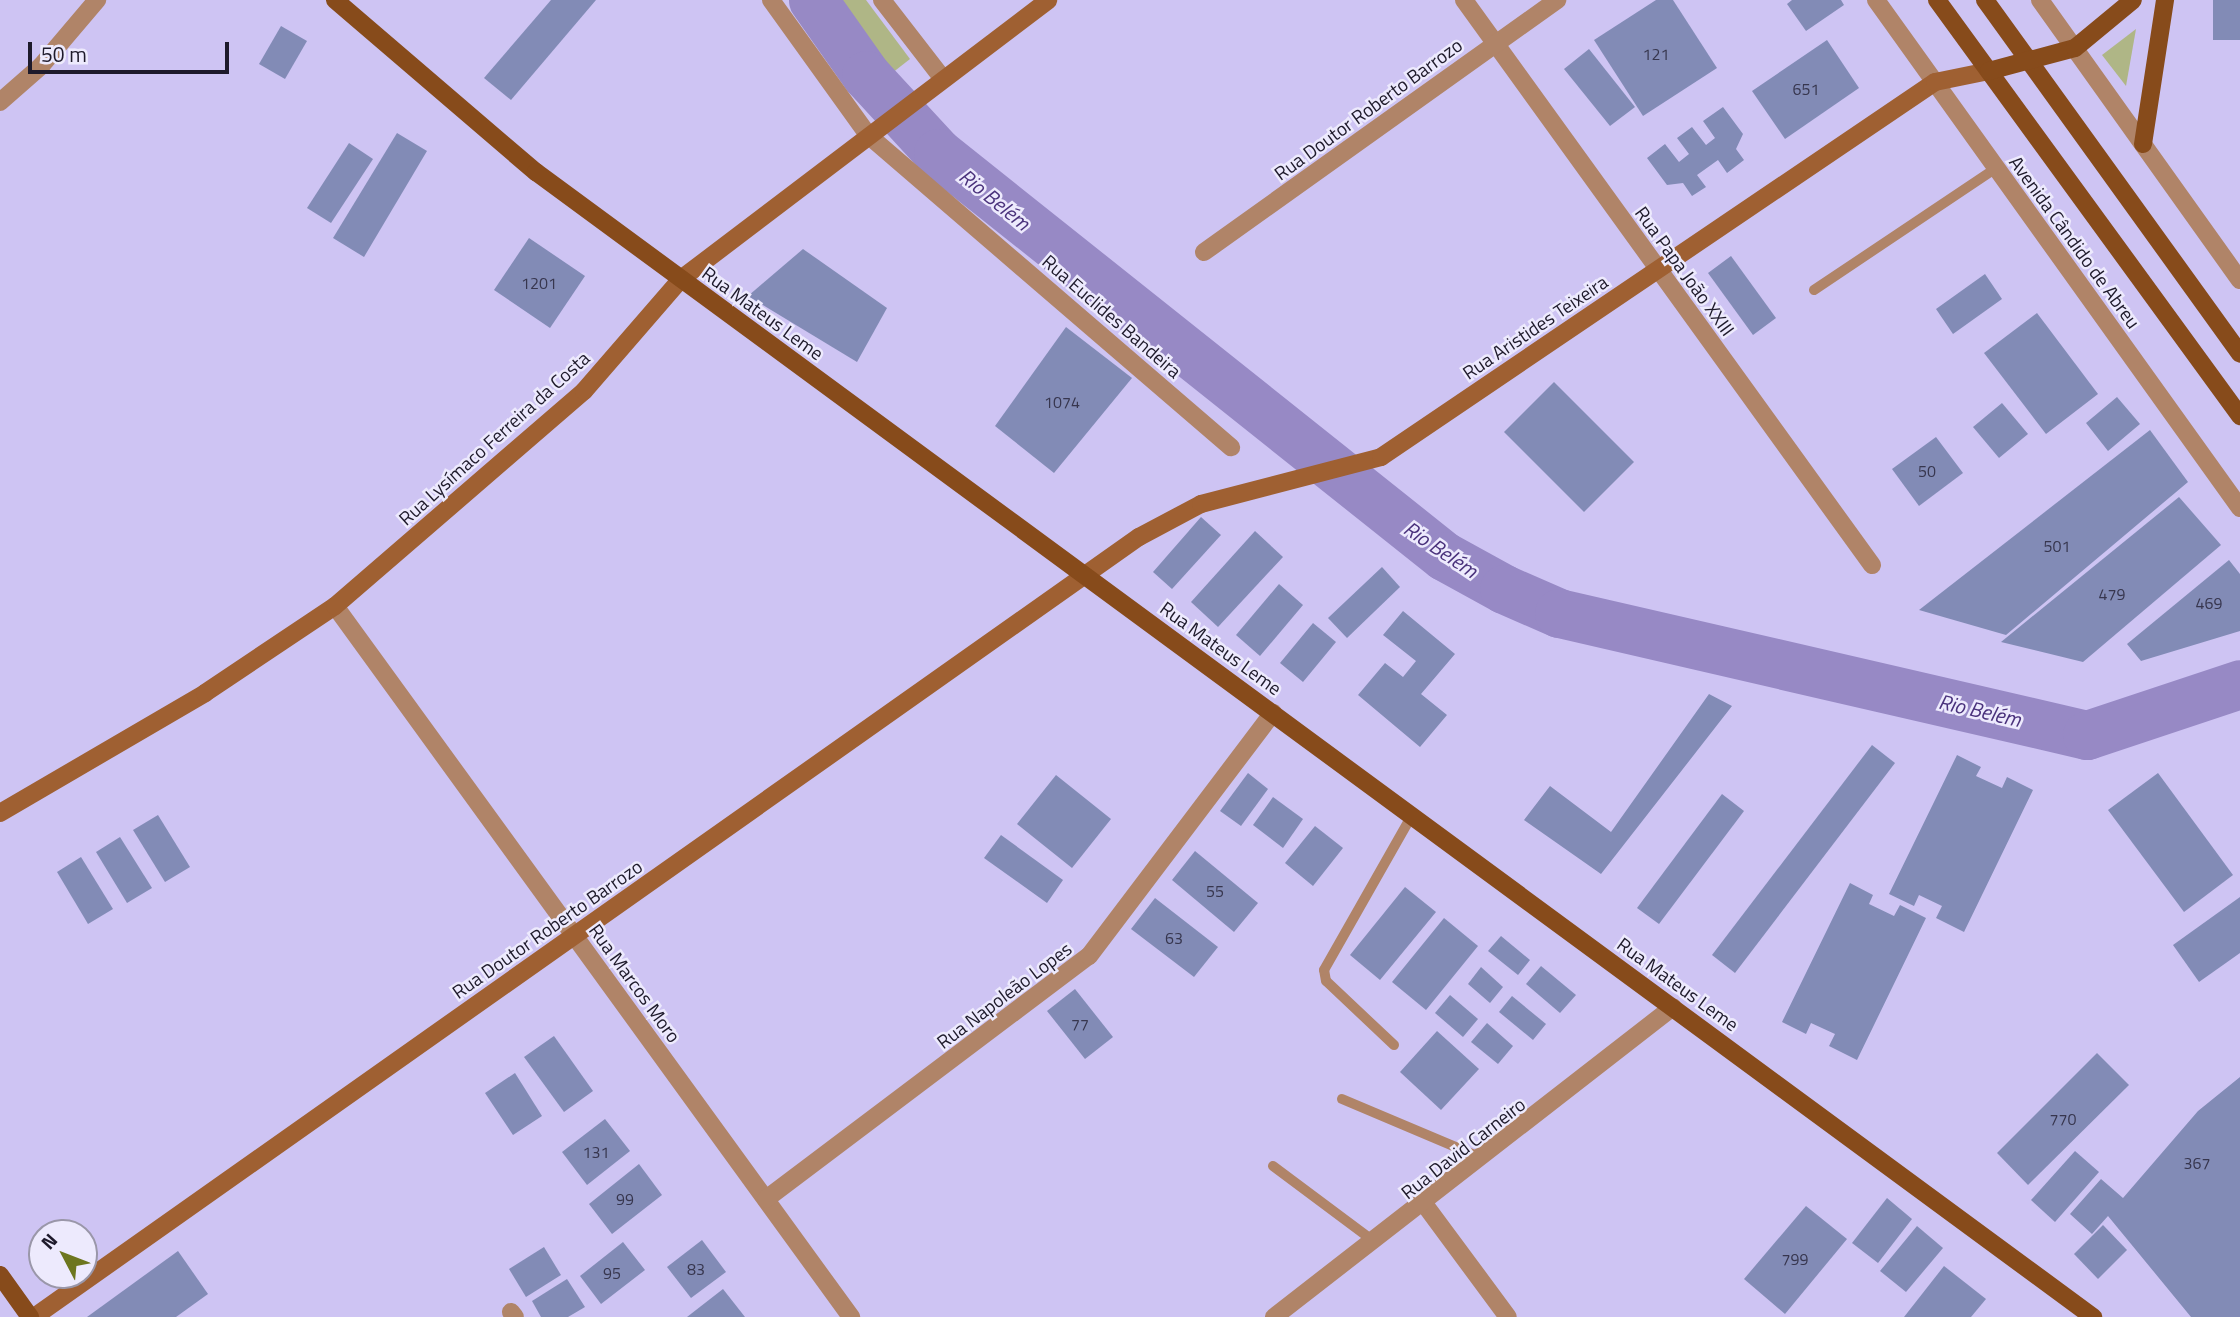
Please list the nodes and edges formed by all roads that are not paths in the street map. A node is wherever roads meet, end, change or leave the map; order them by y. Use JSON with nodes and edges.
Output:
{"nodes":[{"id":1,"x":97,"y":0,"type":"edge"},
{"id":2,"x":335,"y":0,"type":"edge"},
{"id":3,"x":771,"y":0,"type":"edge"},
{"id":4,"x":882,"y":0,"type":"edge"},
{"id":5,"x":1048,"y":0,"type":"edge"},
{"id":6,"x":1464,"y":0,"type":"edge"},
{"id":7,"x":1557,"y":0,"type":"edge"},
{"id":8,"x":1876,"y":0,"type":"edge"},
{"id":9,"x":1937,"y":0,"type":"edge"},
{"id":10,"x":1985,"y":0,"type":"edge"},
{"id":11,"x":2040,"y":0,"type":"edge"},
{"id":12,"x":2133,"y":0,"type":"edge"},
{"id":13,"x":2165,"y":0,"type":"edge"},
{"id":14,"x":1496,"y":44,"type":"junction"},
{"id":15,"x":2075,"y":48,"type":"junction"},
{"id":16,"x":2029,"y":61,"type":"junction"},
{"id":17,"x":1989,"y":71,"type":"junction"},
{"id":18,"x":943,"y":79,"type":"junction"},
{"id":19,"x":1935,"y":82,"type":"junction"},
{"id":20,"x":0,"y":102,"type":"edge"},
{"id":21,"x":867,"y":135,"type":"junction"},
{"id":22,"x":2143,"y":144,"type":"junction"},
{"id":23,"x":1996,"y":168,"type":"junction"},
{"id":24,"x":1204,"y":251,"type":"dead end"},
{"id":25,"x":1658,"y":269,"type":"junction"},
{"id":26,"x":681,"y":279,"type":"junction"},
{"id":27,"x":2240,"y":280,"type":"edge"},
{"id":28,"x":1814,"y":290,"type":"dead end"},
{"id":29,"x":2240,"y":354,"type":"edge"},
{"id":30,"x":2240,"y":416,"type":"edge"},
{"id":31,"x":1231,"y":447,"type":"dead end"},
{"id":32,"x":2240,"y":508,"type":"edge"},
{"id":33,"x":1872,"y":565,"type":"dead end"},
{"id":34,"x":1085,"y":574,"type":"junction"},
{"id":35,"x":335,"y":607,"type":"junction"},
{"id":36,"x":1273,"y":713,"type":"junction"},
{"id":37,"x":0,"y":813,"type":"edge"},
{"id":38,"x":1412,"y":815,"type":"junction"},
{"id":39,"x":574,"y":935,"type":"junction"},
{"id":40,"x":1674,"y":1007,"type":"junction"},
{"id":41,"x":1394,"y":1045,"type":"dead end"},
{"id":42,"x":1342,"y":1099,"type":"dead end"},
{"id":43,"x":1484,"y":1160,"type":"junction"},
{"id":44,"x":1273,"y":1166,"type":"dead end"},
{"id":45,"x":766,"y":1199,"type":"junction"},
{"id":46,"x":1425,"y":1205,"type":"junction"},
{"id":47,"x":1375,"y":1242,"type":"junction"},
{"id":48,"x":0,"y":1275,"type":"edge"},
{"id":49,"x":32,"y":1317,"type":"edge"},
{"id":50,"x":851,"y":1317,"type":"edge"},
{"id":51,"x":1274,"y":1317,"type":"edge"},
{"id":52,"x":1508,"y":1317,"type":"edge"},
{"id":53,"x":2093,"y":1317,"type":"edge"}],
"edges":[{"from":1,"to":20,"type":"street"},
{"from":2,"to":26,"type":"main road","name":"Rua Mateus Leme"},
{"from":3,"to":21,"type":"street","name":"Rua Euclides Bandeira"},
{"from":4,"to":18,"type":"street"},
{"from":5,"to":18,"type":"main road","name":"Rua Lysímaco Ferreira da Costa"},
{"from":6,"to":14,"type":"street","name":"Rua Papa João XXIII"},
{"from":7,"to":14,"type":"street","name":"Rua Doutor Roberto Barrozo"},
{"from":8,"to":19,"type":"street","name":"Avenida Cândido de Abreu"},
{"from":9,"to":17,"type":"main road","name":"Avenida Cândido de Abreu"},
{"from":10,"to":16,"type":"main road"},
{"from":11,"to":15,"type":"street"},
{"from":12,"to":15,"type":"main road"},
{"from":13,"to":22,"type":"main road"},
{"from":14,"to":24,"type":"street","name":"Rua Doutor Roberto Barrozo"},
{"from":14,"to":25,"type":"street","name":"Rua Papa João XXIII"},
{"from":15,"to":16,"type":"main road"},
{"from":15,"to":22,"type":"street"},
{"from":16,"to":17,"type":"main road"},
{"from":16,"to":29,"type":"main road"},
{"from":17,"to":19,"type":"main road","name":"Rua Aristides Teixeira"},
{"from":17,"to":30,"type":"main road","name":"Avenida Cândido de Abreu"},
{"from":18,"to":21,"type":"main road","name":"Rua Lysímaco Ferreira da Costa"},
{"from":19,"to":23,"type":"street","name":"Avenida Cândido de Abreu"},
{"from":19,"to":25,"type":"main road","name":"Rua Aristides Teixeira"},
{"from":21,"to":26,"type":"main road","name":"Rua Lysímaco Ferreira da Costa"},
{"from":21,"to":31,"type":"street","name":"Rua Euclides Bandeira"},
{"from":22,"to":27,"type":"street"},
{"from":23,"to":28,"type":"lane"},
{"from":23,"to":32,"type":"street","name":"Avenida Cândido de Abreu"},
{"from":25,"to":33,"type":"street","name":"Rua Papa João XXIII"},
{"from":25,"to":34,"type":"main road","name":"Rua Aristides Teixeira"},
{"from":26,"to":34,"type":"main road","name":"Rua Mateus Leme"},
{"from":26,"to":35,"type":"main road","name":"Rua Lysímaco Ferreira da Costa"},
{"from":34,"to":36,"type":"main road","name":"Rua Mateus Leme"},
{"from":34,"to":39,"type":"main road","name":"Rua Doutor Roberto Barrozo"},
{"from":35,"to":37,"type":"main road","name":"Rua Lysímaco Ferreira da Costa"},
{"from":35,"to":39,"type":"street","name":"Rua Marcos Moro"},
{"from":36,"to":38,"type":"main road","name":"Rua Mateus Leme"},
{"from":36,"to":45,"type":"street","name":"Rua Napoleão Lopes"},
{"from":38,"to":40,"type":"main road","name":"Rua Mateus Leme"},
{"from":38,"to":41,"type":"lane"},
{"from":39,"to":45,"type":"street","name":"Rua Marcos Moro"},
{"from":39,"to":49,"type":"main road","name":"Rua Doutor Roberto Barrozo"},
{"from":40,"to":43,"type":"street","name":"Rua David Carneiro"},
{"from":40,"to":53,"type":"main road","name":"Rua Mateus Leme"},
{"from":42,"to":43,"type":"lane"},
{"from":43,"to":46,"type":"street","name":"Rua David Carneiro"},
{"from":44,"to":47,"type":"lane"},
{"from":45,"to":50,"type":"street","name":"Rua Marcos Moro"},
{"from":46,"to":47,"type":"street","name":"Rua David Carneiro"},
{"from":46,"to":52,"type":"street"},
{"from":47,"to":51,"type":"street","name":"Rua David Carneiro"},
{"from":48,"to":49,"type":"main road"}]}
